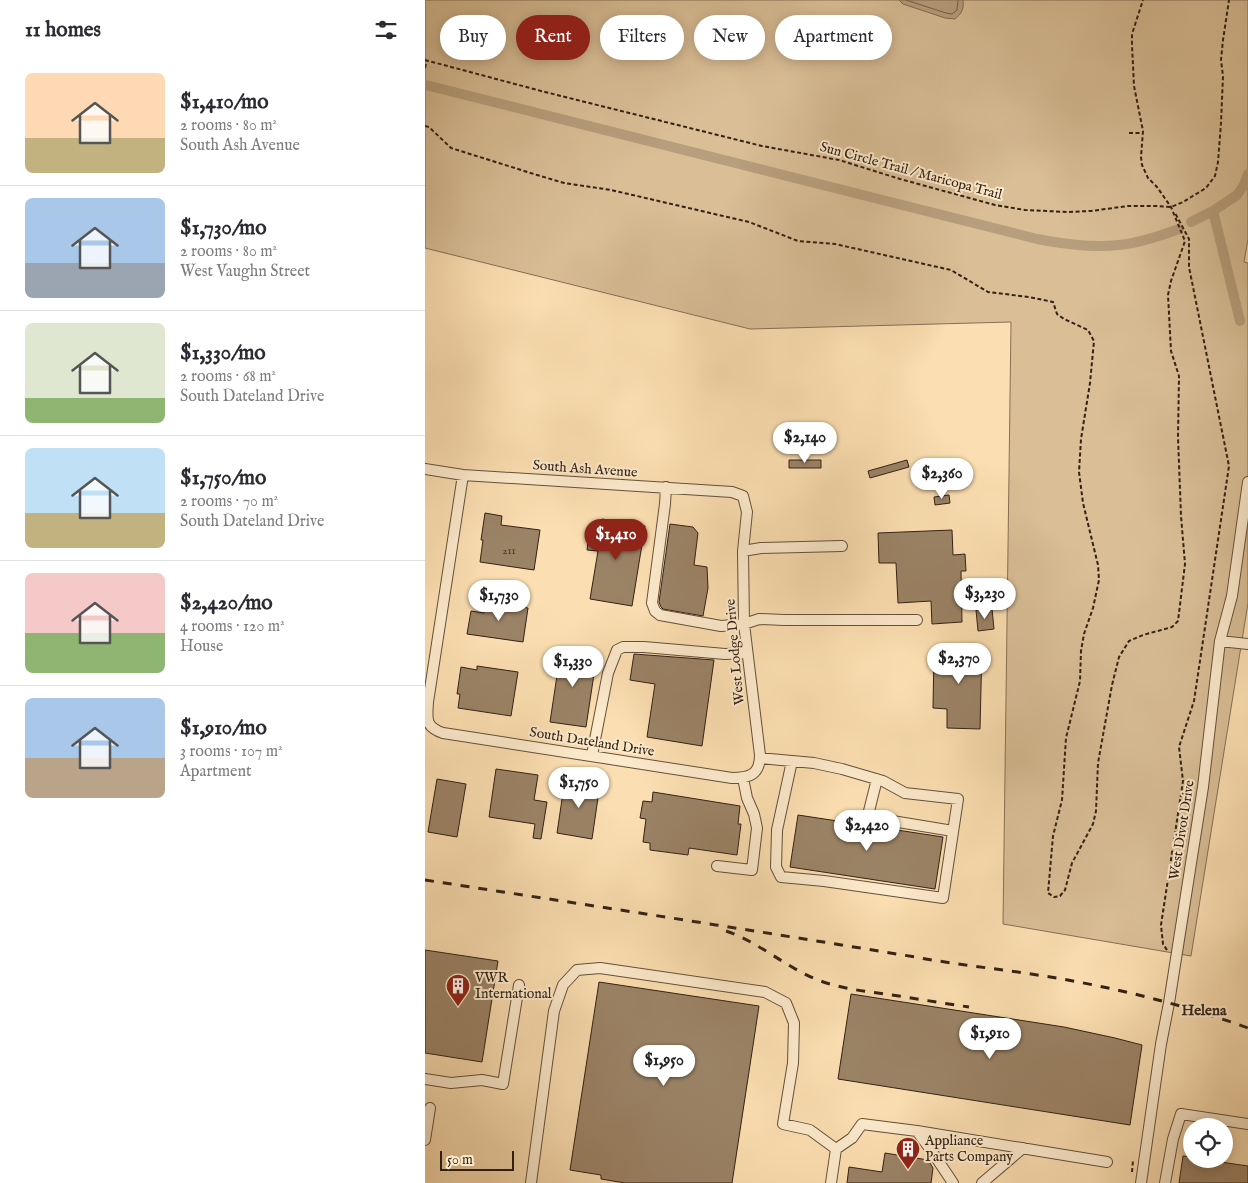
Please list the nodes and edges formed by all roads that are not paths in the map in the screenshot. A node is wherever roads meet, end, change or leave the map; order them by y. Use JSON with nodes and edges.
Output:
{"nodes":[{"id":1,"x":425,"y":469,"type":"edge"},
{"id":2,"x":463,"y":475,"type":"junction"},
{"id":3,"x":1248,"y":482,"type":"edge"},
{"id":4,"x":666,"y":487,"type":"junction"},
{"id":5,"x":743,"y":496,"type":"joint"},
{"id":6,"x":842,"y":546,"type":"dead end"},
{"id":7,"x":743,"y":552,"type":"junction"},
{"id":8,"x":917,"y":620,"type":"dead end"},
{"id":9,"x":744,"y":624,"type":"junction"},
{"id":10,"x":1221,"y":641,"type":"junction"},
{"id":11,"x":1248,"y":644,"type":"edge"},
{"id":12,"x":747,"y":654,"type":"junction"},
{"id":13,"x":592,"y":755,"type":"junction"},
{"id":14,"x":760,"y":758,"type":"junction"},
{"id":15,"x":792,"y":761,"type":"junction"},
{"id":16,"x":754,"y":774,"type":"joint"},
{"id":17,"x":743,"y":778,"type":"junction"},
{"id":18,"x":877,"y":779,"type":"junction"},
{"id":19,"x":953,"y":832,"type":"junction"},
{"id":20,"x":717,"y":866,"type":"dead end"},
{"id":21,"x":519,"y":985,"type":"dead end"},
{"id":22,"x":425,"y":1079,"type":"edge"},
{"id":23,"x":430,"y":1108,"type":"dead end"},
{"id":24,"x":1248,"y":1124,"type":"edge"},
{"id":25,"x":917,"y":1131,"type":"junction"},
{"id":26,"x":425,"y":1140,"type":"edge"},
{"id":27,"x":1023,"y":1148,"type":"junction"},
{"id":28,"x":836,"y":1149,"type":"junction"},
{"id":29,"x":1107,"y":1162,"type":"dead end"},
{"id":30,"x":531,"y":1183,"type":"edge"},
{"id":31,"x":831,"y":1183,"type":"edge"},
{"id":32,"x":953,"y":1183,"type":"edge"},
{"id":33,"x":981,"y":1183,"type":"edge"},
{"id":34,"x":1141,"y":1183,"type":"edge"},
{"id":35,"x":1165,"y":1183,"type":"edge"}],
"edges":[{"from":1,"to":2,"type":"street","name":"South Ash Avenue"},
{"from":2,"to":4,"type":"street","name":"South Ash Avenue"},
{"from":2,"to":13,"type":"street","name":"South Dateland Drive"},
{"from":3,"to":10,"type":"street","name":"West Divot Drive"},
{"from":4,"to":5,"type":"street","name":"South Ash Avenue"},
{"from":4,"to":9,"type":"street"},
{"from":5,"to":7,"type":"street","name":"West Lodge Drive"},
{"from":6,"to":7,"type":"street"},
{"from":7,"to":9,"type":"street","name":"West Lodge Drive"},
{"from":8,"to":9,"type":"street"},
{"from":9,"to":12,"type":"street","name":"West Lodge Drive"},
{"from":10,"to":11,"type":"street"},
{"from":10,"to":34,"type":"street","name":"West Divot Drive"},
{"from":12,"to":13,"type":"street"},
{"from":12,"to":14,"type":"street","name":"West Lodge Drive"},
{"from":13,"to":17,"type":"street","name":"South Dateland Drive"},
{"from":14,"to":15,"type":"street"},
{"from":14,"to":16,"type":"street","name":"West Lodge Drive"},
{"from":15,"to":18,"type":"street"},
{"from":15,"to":19,"type":"street"},
{"from":16,"to":17,"type":"street","name":"South Dateland Drive"},
{"from":17,"to":20,"type":"street"},
{"from":18,"to":19,"type":"street"},
{"from":18,"to":19,"type":"street"},
{"from":21,"to":22,"type":"street"},
{"from":23,"to":26,"type":"street"},
{"from":24,"to":35,"type":"street"},
{"from":25,"to":27,"type":"street"},
{"from":25,"to":28,"type":"street"},
{"from":25,"to":32,"type":"street"},
{"from":27,"to":29,"type":"street"},
{"from":27,"to":33,"type":"street"},
{"from":28,"to":30,"type":"street"},
{"from":28,"to":31,"type":"street"}]}
